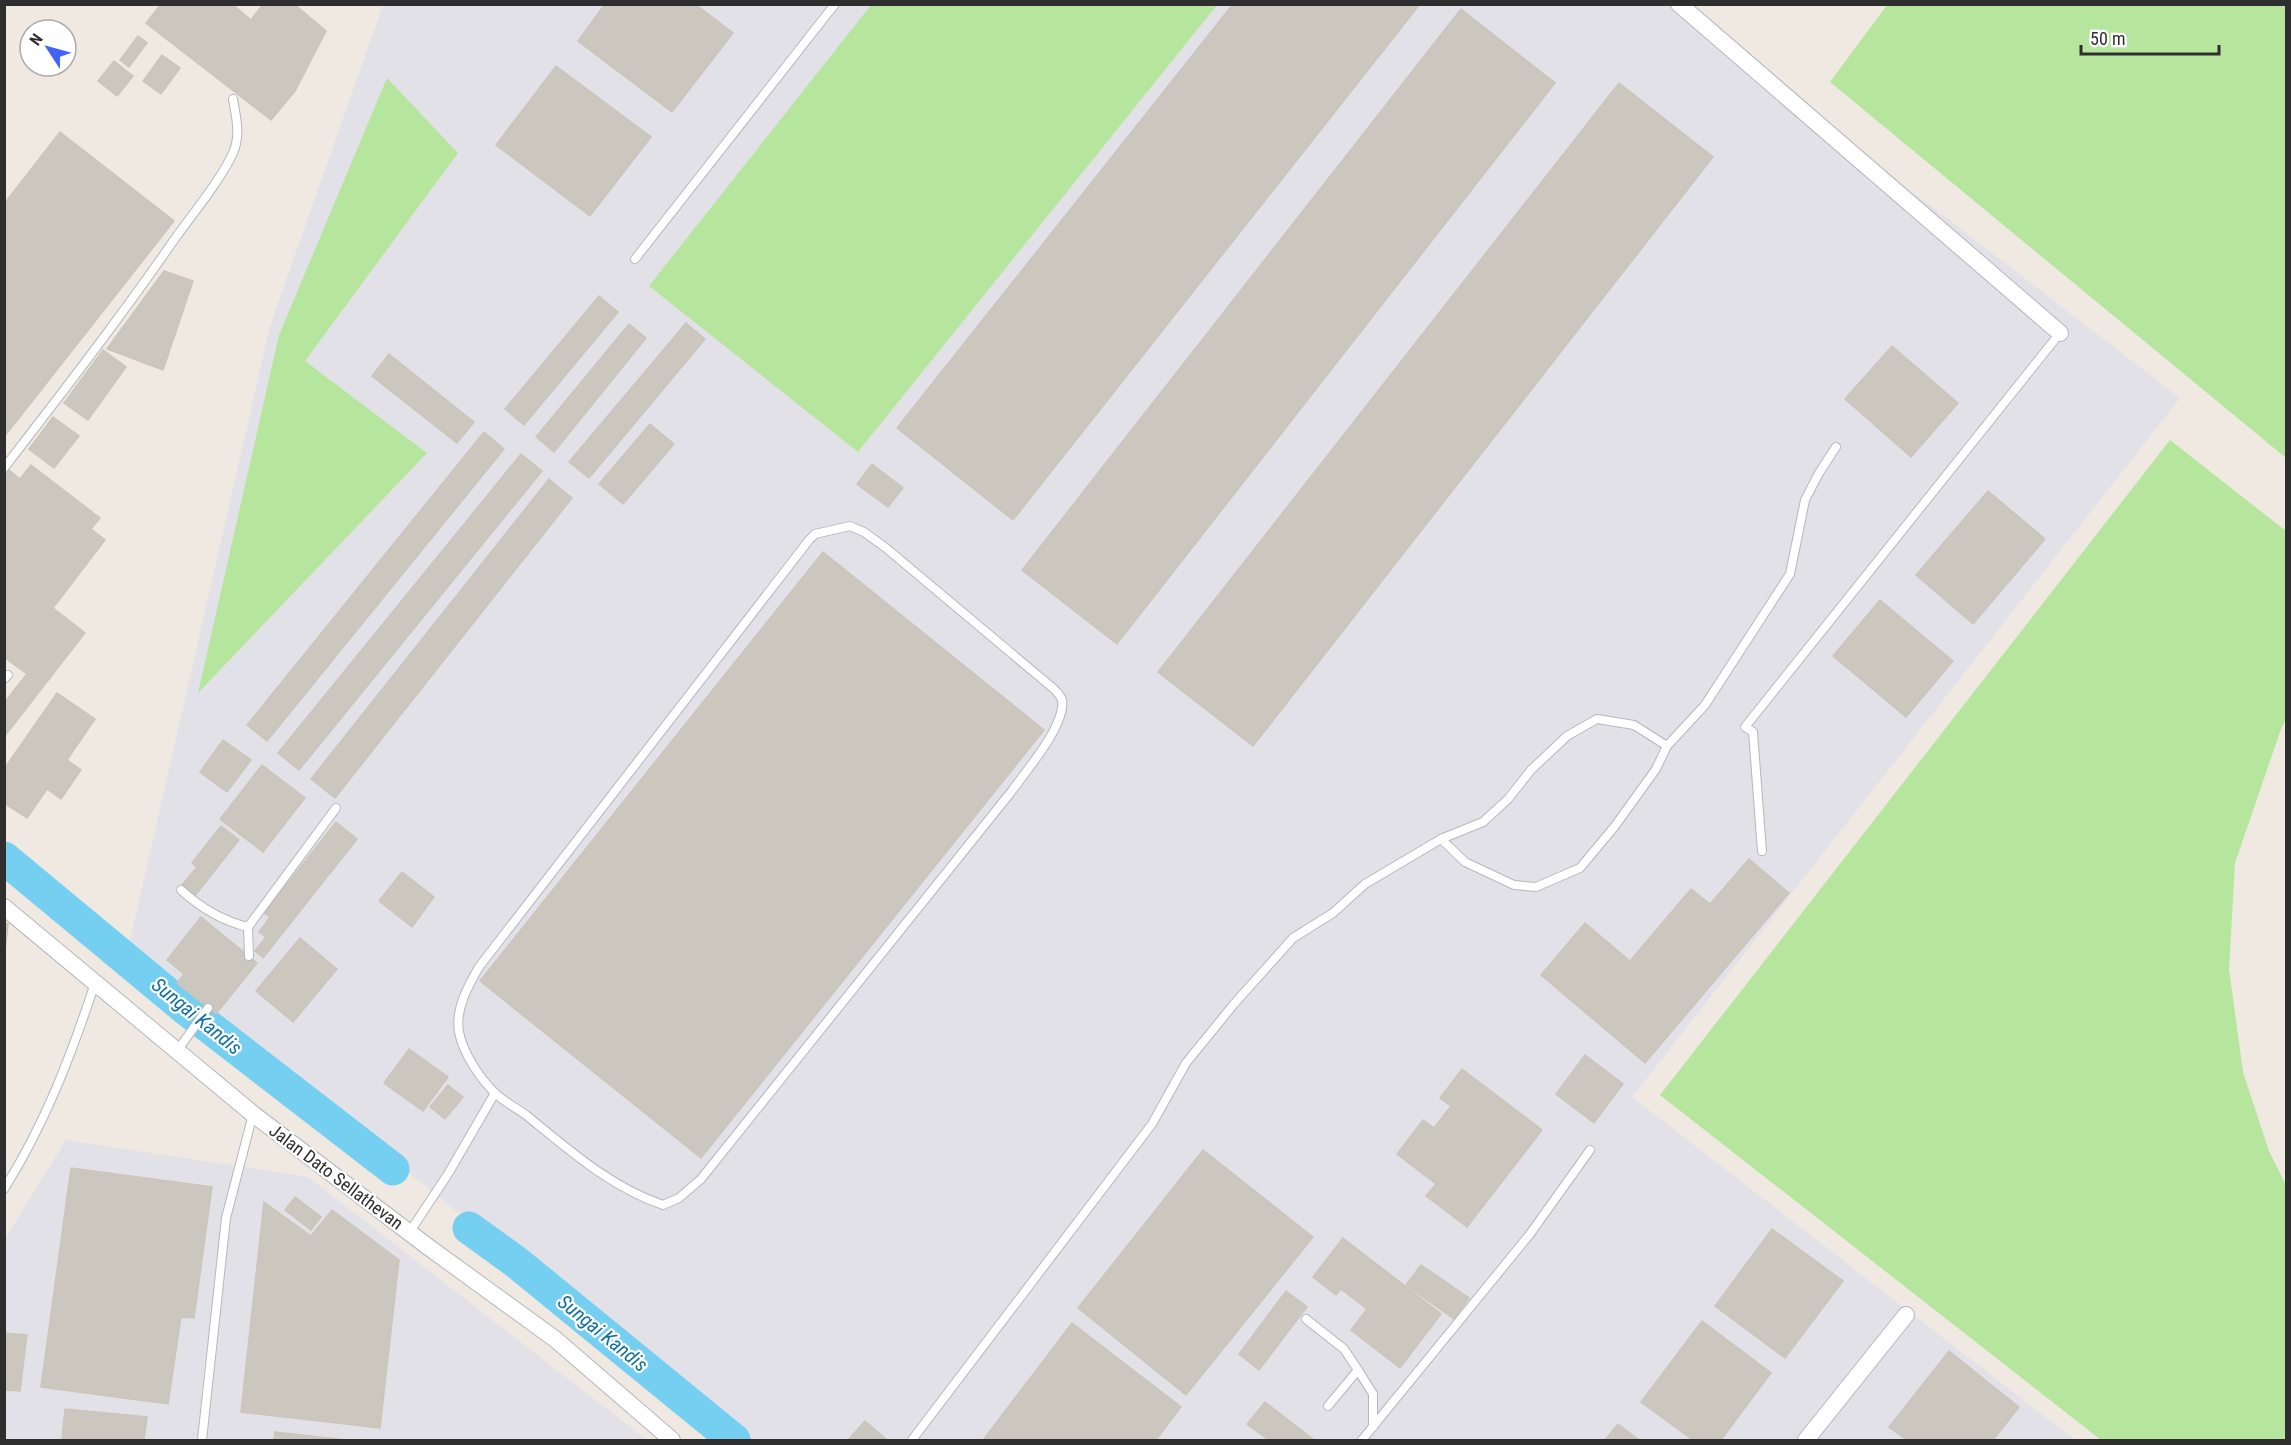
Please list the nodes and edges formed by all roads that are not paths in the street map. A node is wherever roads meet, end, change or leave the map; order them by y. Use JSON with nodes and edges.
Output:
{"nodes":[{"id":1,"x":835,"y":4,"type":"edge"},
{"id":2,"x":1679,"y":4,"type":"edge"},
{"id":3,"x":233,"y":99,"type":"dead end"},
{"id":4,"x":635,"y":259,"type":"dead end"},
{"id":5,"x":2060,"y":333,"type":"joint"},
{"id":6,"x":1836,"y":447,"type":"dead end"},
{"id":7,"x":4,"y":468,"type":"edge"},
{"id":8,"x":1667,"y":746,"type":"junction"},
{"id":9,"x":336,"y":808,"type":"dead end"},
{"id":10,"x":1441,"y":839,"type":"junction"},
{"id":11,"x":1762,"y":851,"type":"dead end"},
{"id":12,"x":181,"y":890,"type":"dead end"},
{"id":13,"x":4,"y":907,"type":"edge"},
{"id":14,"x":248,"y":927,"type":"junction"},
{"id":15,"x":249,"y":956,"type":"dead end"},
{"id":16,"x":95,"y":983,"type":"junction"},
{"id":17,"x":206,"y":1010,"type":"dead end"},
{"id":18,"x":177,"y":1051,"type":"junction"},
{"id":19,"x":495,"y":1093,"type":"junction"},
{"id":20,"x":253,"y":1114,"type":"junction"},
{"id":21,"x":1590,"y":1150,"type":"dead end"},
{"id":22,"x":4,"y":1189,"type":"edge"},
{"id":23,"x":410,"y":1233,"type":"junction"},
{"id":24,"x":1906,"y":1316,"type":"dead end"},
{"id":25,"x":1306,"y":1319,"type":"dead end"},
{"id":26,"x":1358,"y":1370,"type":"junction"},
{"id":27,"x":1328,"y":1406,"type":"dead end"},
{"id":28,"x":1373,"y":1427,"type":"junction"},
{"id":29,"x":202,"y":1440,"type":"edge"},
{"id":30,"x":672,"y":1440,"type":"edge"},
{"id":31,"x":912,"y":1440,"type":"edge"},
{"id":32,"x":1362,"y":1440,"type":"edge"},
{"id":33,"x":1806,"y":1440,"type":"edge"}],
"edges":[{"from":1,"to":4,"type":"lane"},
{"from":2,"to":5,"type":"street"},
{"from":3,"to":7,"type":"lane"},
{"from":5,"to":11,"type":"lane"},
{"from":6,"to":8,"type":"lane"},
{"from":8,"to":10,"type":"lane"},
{"from":8,"to":10,"type":"lane"},
{"from":9,"to":14,"type":"lane"},
{"from":10,"to":31,"type":"lane"},
{"from":12,"to":14,"type":"lane"},
{"from":13,"to":16,"type":"street","name":"Jalan Dato Sellathevan"},
{"from":14,"to":15,"type":"lane"},
{"from":16,"to":18,"type":"street","name":"Jalan Dato Sellathevan"},
{"from":16,"to":22,"type":"lane"},
{"from":17,"to":18,"type":"lane"},
{"from":18,"to":20,"type":"street","name":"Jalan Dato Sellathevan"},
{"from":19,"to":19,"type":"lane"},
{"from":19,"to":23,"type":"lane"},
{"from":20,"to":23,"type":"street","name":"Jalan Dato Sellathevan"},
{"from":20,"to":29,"type":"lane"},
{"from":21,"to":28,"type":"lane"},
{"from":23,"to":30,"type":"street","name":"Jalan Dato Sellathevan"},
{"from":24,"to":33,"type":"street"},
{"from":25,"to":26,"type":"lane"},
{"from":26,"to":27,"type":"lane"},
{"from":26,"to":28,"type":"lane"},
{"from":28,"to":32,"type":"lane"}]}
